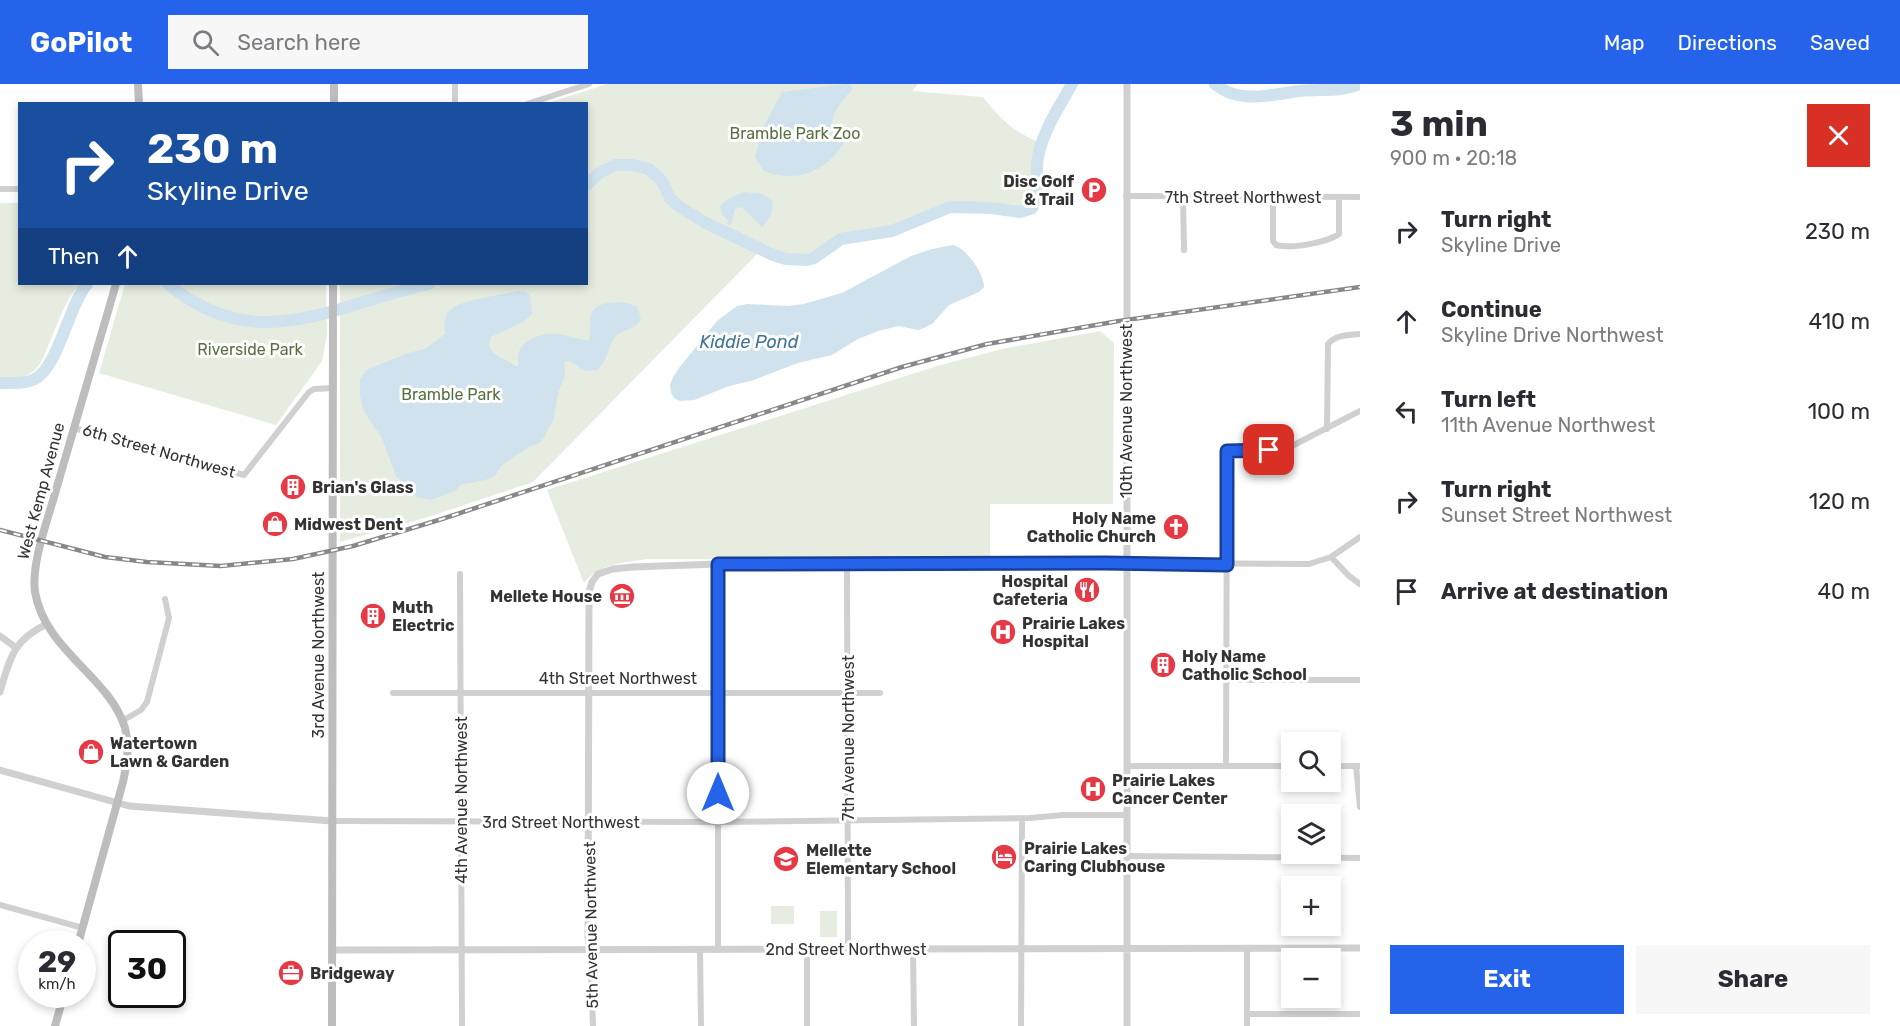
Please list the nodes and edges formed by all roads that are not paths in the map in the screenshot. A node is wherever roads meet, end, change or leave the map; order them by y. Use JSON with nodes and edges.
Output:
{"nodes":[{"id":1,"x":138,"y":84,"type":"edge"},
{"id":2,"x":334,"y":84,"type":"edge"},
{"id":3,"x":455,"y":84,"type":"edge"},
{"id":4,"x":589,"y":84,"type":"edge"},
{"id":5,"x":1128,"y":84,"type":"edge"},
{"id":6,"x":581,"y":85,"type":"edge"},
{"id":7,"x":139,"y":102,"type":"edge"},
{"id":8,"x":334,"y":102,"type":"edge"},
{"id":9,"x":455,"y":102,"type":"edge"},
{"id":10,"x":533,"y":102,"type":"edge"},
{"id":11,"x":0,"y":189,"type":"edge"},
{"id":12,"x":18,"y":189,"type":"edge"},
{"id":13,"x":1126,"y":196,"type":"junction"},
{"id":14,"x":1183,"y":196,"type":"junction"},
{"id":15,"x":1339,"y":197,"type":"junction"},
{"id":16,"x":1360,"y":197,"type":"edge"},
{"id":17,"x":1273,"y":198,"type":"junction"},
{"id":18,"x":1184,"y":250,"type":"dead end"},
{"id":19,"x":116,"y":285,"type":"edge"},
{"id":20,"x":333,"y":285,"type":"edge"},
{"id":21,"x":1360,"y":334,"type":"edge"},
{"id":22,"x":333,"y":388,"type":"junction"},
{"id":23,"x":1360,"y":411,"type":"edge"},
{"id":24,"x":74,"y":428,"type":"junction"},
{"id":25,"x":1327,"y":429,"type":"junction"},
{"id":26,"x":1360,"y":537,"type":"edge"},
{"id":27,"x":1331,"y":557,"type":"junction"},
{"id":28,"x":847,"y":563,"type":"junction"},
{"id":29,"x":1126,"y":563,"type":"junction"},
{"id":30,"x":718,"y":564,"type":"junction"},
{"id":31,"x":1227,"y":565,"type":"junction"},
{"id":32,"x":460,"y":574,"type":"dead end"},
{"id":33,"x":1360,"y":584,"type":"edge"},
{"id":34,"x":165,"y":599,"type":"dead end"},
{"id":35,"x":47,"y":624,"type":"junction"},
{"id":36,"x":0,"y":636,"type":"edge"},
{"id":37,"x":15,"y":647,"type":"junction"},
{"id":38,"x":1227,"y":680,"type":"junction"},
{"id":39,"x":1360,"y":680,"type":"edge"},
{"id":40,"x":0,"y":692,"type":"edge"},
{"id":41,"x":718,"y":692,"type":"junction"},
{"id":42,"x":393,"y":693,"type":"dead end"},
{"id":43,"x":461,"y":693,"type":"junction"},
{"id":44,"x":590,"y":693,"type":"junction"},
{"id":45,"x":847,"y":693,"type":"junction"},
{"id":46,"x":880,"y":693,"type":"dead end"},
{"id":47,"x":122,"y":721,"type":"junction"},
{"id":48,"x":1127,"y":765,"type":"junction"},
{"id":49,"x":1226,"y":766,"type":"junction"},
{"id":50,"x":1281,"y":766,"type":"edge"},
{"id":51,"x":1341,"y":766,"type":"edge"},
{"id":52,"x":1358,"y":766,"type":"edge"},
{"id":53,"x":0,"y":770,"type":"edge"},
{"id":54,"x":117,"y":803,"type":"junction"},
{"id":55,"x":1360,"y":807,"type":"edge"},
{"id":56,"x":1127,"y":815,"type":"junction"},
{"id":57,"x":1022,"y":818,"type":"junction"},
{"id":58,"x":332,"y":821,"type":"junction"},
{"id":59,"x":462,"y":821,"type":"junction"},
{"id":60,"x":848,"y":821,"type":"junction"},
{"id":61,"x":588,"y":822,"type":"junction"},
{"id":62,"x":718,"y":822,"type":"junction"},
{"id":63,"x":1127,"y":856,"type":"junction"},
{"id":64,"x":1360,"y":858,"type":"edge"},
{"id":65,"x":0,"y":905,"type":"edge"},
{"id":66,"x":83,"y":928,"type":"joint"},
{"id":67,"x":1127,"y":948,"type":"junction"},
{"id":68,"x":1247,"y":948,"type":"junction"},
{"id":69,"x":1360,"y":948,"type":"edge"},
{"id":70,"x":848,"y":949,"type":"junction"},
{"id":71,"x":913,"y":949,"type":"junction"},
{"id":72,"x":1021,"y":949,"type":"junction"},
{"id":73,"x":332,"y":950,"type":"junction"},
{"id":74,"x":590,"y":950,"type":"junction"},
{"id":75,"x":700,"y":950,"type":"junction"},
{"id":76,"x":718,"y":950,"type":"junction"},
{"id":77,"x":807,"y":950,"type":"junction"},
{"id":78,"x":461,"y":951,"type":"junction"},
{"id":79,"x":60,"y":1008,"type":"edge"},
{"id":80,"x":1247,"y":1014,"type":"junction"},
{"id":81,"x":1360,"y":1014,"type":"edge"},
{"id":82,"x":55,"y":1026,"type":"edge"},
{"id":83,"x":332,"y":1026,"type":"edge"},
{"id":84,"x":462,"y":1026,"type":"edge"},
{"id":85,"x":593,"y":1026,"type":"edge"},
{"id":86,"x":701,"y":1026,"type":"edge"},
{"id":87,"x":807,"y":1026,"type":"edge"},
{"id":88,"x":914,"y":1026,"type":"edge"},
{"id":89,"x":1021,"y":1026,"type":"edge"},
{"id":90,"x":1128,"y":1026,"type":"edge"},
{"id":91,"x":1247,"y":1026,"type":"edge"}],
"edges":[{"from":1,"to":7,"type":"main road"},
{"from":2,"to":8,"type":"main road"},
{"from":3,"to":9,"type":"street"},
{"from":4,"to":6,"type":"street"},
{"from":5,"to":13,"type":"street","name":"10th Avenue Northwest"},
{"from":6,"to":10,"type":"street"},
{"from":11,"to":12,"type":"street"},
{"from":13,"to":14,"type":"street","name":"7th Street Northwest"},
{"from":13,"to":29,"type":"street","name":"10th Avenue Northwest"},
{"from":14,"to":17,"type":"street","name":"7th Street Northwest"},
{"from":14,"to":18,"type":"street"},
{"from":15,"to":16,"type":"street","name":"7th Street Northwest"},
{"from":15,"to":17,"type":"street","name":"7th Street Northwest"},
{"from":15,"to":17,"type":"street"},
{"from":19,"to":24,"type":"main road","name":"West Kemp Avenue"},
{"from":20,"to":22,"type":"main road","name":"3rd Avenue Northwest"},
{"from":21,"to":25,"type":"street"},
{"from":22,"to":24,"type":"street","name":"6th Street Northwest"},
{"from":22,"to":58,"type":"main road","name":"3rd Avenue Northwest"},
{"from":23,"to":25,"type":"street"},
{"from":24,"to":35,"type":"main road","name":"West Kemp Avenue"},
{"from":25,"to":31,"type":"street"},
{"from":26,"to":27,"type":"street"},
{"from":27,"to":31,"type":"street"},
{"from":27,"to":33,"type":"street"},
{"from":28,"to":29,"type":"street"},
{"from":28,"to":30,"type":"street"},
{"from":28,"to":45,"type":"street","name":"7th Avenue Northwest"},
{"from":29,"to":31,"type":"street"},
{"from":29,"to":48,"type":"street","name":"10th Avenue Northwest"},
{"from":30,"to":41,"type":"street"},
{"from":30,"to":44,"type":"street","name":"5th Avenue Northwest"},
{"from":31,"to":38,"type":"street"},
{"from":32,"to":43,"type":"street","name":"4th Avenue Northwest"},
{"from":34,"to":47,"type":"street"},
{"from":35,"to":37,"type":"street"},
{"from":35,"to":47,"type":"main road"},
{"from":36,"to":37,"type":"street"},
{"from":37,"to":40,"type":"street"},
{"from":38,"to":39,"type":"street"},
{"from":38,"to":49,"type":"street"},
{"from":41,"to":44,"type":"street","name":"4th Street Northwest"},
{"from":41,"to":45,"type":"street","name":"4th Street Northwest"},
{"from":41,"to":62,"type":"street"},
{"from":42,"to":43,"type":"street","name":"4th Street Northwest"},
{"from":43,"to":44,"type":"street","name":"4th Street Northwest"},
{"from":43,"to":59,"type":"street","name":"4th Avenue Northwest"},
{"from":44,"to":61,"type":"street","name":"5th Avenue Northwest"},
{"from":45,"to":46,"type":"street","name":"4th Street Northwest"},
{"from":45,"to":60,"type":"street","name":"7th Avenue Northwest"},
{"from":47,"to":54,"type":"main road"},
{"from":48,"to":49,"type":"street"},
{"from":48,"to":56,"type":"street","name":"10th Avenue Northwest"},
{"from":49,"to":50,"type":"street"},
{"from":51,"to":52,"type":"street"},
{"from":52,"to":55,"type":"street"},
{"from":53,"to":54,"type":"street","name":"3rd Street Northwest"},
{"from":54,"to":58,"type":"street","name":"3rd Street Northwest"},
{"from":54,"to":66,"type":"main road"},
{"from":56,"to":57,"type":"street","name":"3rd Street Northwest"},
{"from":56,"to":63,"type":"street","name":"10th Avenue Northwest"},
{"from":57,"to":60,"type":"street","name":"3rd Street Northwest"},
{"from":57,"to":72,"type":"street"},
{"from":58,"to":59,"type":"street","name":"3rd Street Northwest"},
{"from":58,"to":73,"type":"main road","name":"3rd Avenue Northwest"},
{"from":59,"to":61,"type":"street","name":"3rd Street Northwest"},
{"from":59,"to":78,"type":"street","name":"4th Avenue Northwest"},
{"from":60,"to":62,"type":"street","name":"3rd Street Northwest"},
{"from":60,"to":70,"type":"street","name":"7th Avenue Northwest"},
{"from":61,"to":62,"type":"street","name":"3rd Street Northwest"},
{"from":61,"to":74,"type":"street","name":"5th Avenue Northwest"},
{"from":62,"to":76,"type":"street"},
{"from":63,"to":64,"type":"street"},
{"from":63,"to":67,"type":"street","name":"10th Avenue Northwest"},
{"from":65,"to":66,"type":"street"},
{"from":67,"to":68,"type":"street","name":"2nd Street Northwest"},
{"from":67,"to":72,"type":"street","name":"2nd Street Northwest"},
{"from":67,"to":90,"type":"street","name":"10th Avenue Northwest"},
{"from":68,"to":69,"type":"street","name":"2nd Street Northwest"},
{"from":68,"to":80,"type":"street"},
{"from":70,"to":71,"type":"street","name":"2nd Street Northwest"},
{"from":70,"to":77,"type":"street","name":"2nd Street Northwest"},
{"from":71,"to":72,"type":"street","name":"2nd Street Northwest"},
{"from":71,"to":88,"type":"street"},
{"from":72,"to":89,"type":"street"},
{"from":73,"to":78,"type":"street","name":"2nd Street Northwest"},
{"from":73,"to":83,"type":"main road","name":"3rd Avenue Northwest"},
{"from":74,"to":75,"type":"street","name":"2nd Street Northwest"},
{"from":74,"to":78,"type":"street","name":"2nd Street Northwest"},
{"from":74,"to":85,"type":"street","name":"5th Avenue Northwest"},
{"from":75,"to":76,"type":"street","name":"2nd Street Northwest"},
{"from":75,"to":86,"type":"street"},
{"from":76,"to":77,"type":"street","name":"2nd Street Northwest"},
{"from":77,"to":87,"type":"street"},
{"from":78,"to":84,"type":"street","name":"4th Avenue Northwest"},
{"from":79,"to":82,"type":"main road"},
{"from":80,"to":81,"type":"street"},
{"from":80,"to":91,"type":"street"}]}
